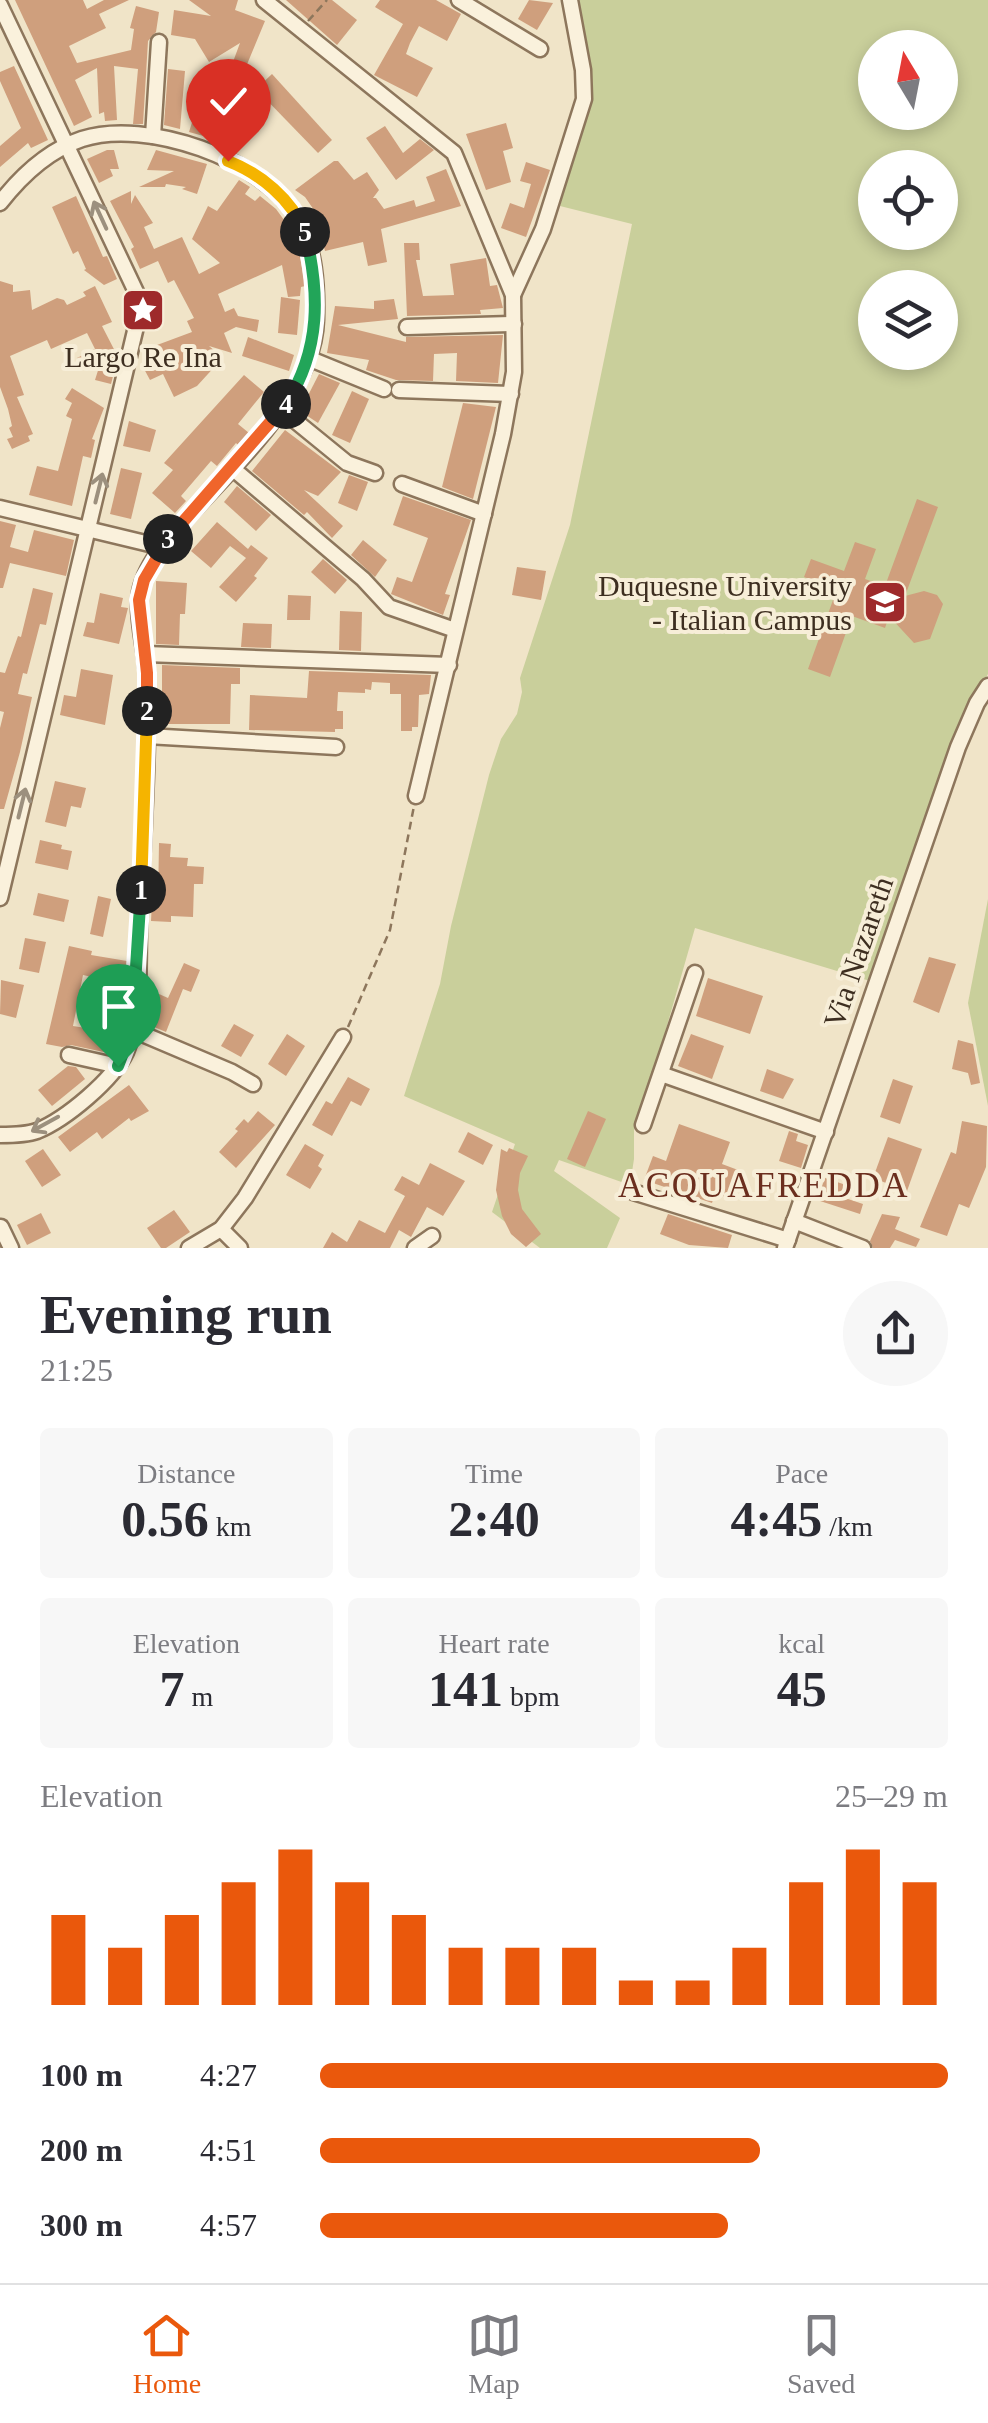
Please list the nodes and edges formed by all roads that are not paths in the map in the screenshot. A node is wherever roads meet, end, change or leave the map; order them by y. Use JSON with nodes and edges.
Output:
{"nodes":[{"id":1,"x":264,"y":0,"type":"edge"},
{"id":2,"x":459,"y":0,"type":"edge"},
{"id":3,"x":570,"y":0,"type":"edge"},
{"id":4,"x":0,"y":5,"type":"edge"},
{"id":5,"x":160,"y":42,"type":"dead end"},
{"id":6,"x":540,"y":49,"type":"dead end"},
{"id":7,"x":152,"y":136,"type":"junction"},
{"id":8,"x":67,"y":146,"type":"junction"},
{"id":9,"x":0,"y":203,"type":"edge"},
{"id":10,"x":513,"y":295,"type":"junction"},
{"id":11,"x":514,"y":324,"type":"junction"},
{"id":12,"x":407,"y":326,"type":"dead end"},
{"id":13,"x":308,"y":358,"type":"junction"},
{"id":14,"x":510,"y":394,"type":"junction"},
{"id":15,"x":282,"y":410,"type":"junction"},
{"id":16,"x":230,"y":468,"type":"junction"},
{"id":17,"x":375,"y":473,"type":"dead end"},
{"id":18,"x":402,"y":484,"type":"dead end"},
{"id":19,"x":0,"y":508,"type":"edge"},
{"id":20,"x":484,"y":514,"type":"junction"},
{"id":21,"x":88,"y":529,"type":"junction"},
{"id":22,"x":162,"y":547,"type":"junction"},
{"id":23,"x":455,"y":630,"type":"junction"},
{"id":24,"x":146,"y":654,"type":"junction"},
{"id":25,"x":448,"y":665,"type":"junction"},
{"id":26,"x":988,"y":686,"type":"edge"},
{"id":27,"x":146,"y":736,"type":"junction"},
{"id":28,"x":336,"y":746,"type":"dead end"},
{"id":29,"x":416,"y":796,"type":"road end"},
{"id":30,"x":4,"y":860,"type":"edge"},
{"id":31,"x":0,"y":898,"type":"edge"},
{"id":32,"x":695,"y":973,"type":"dead end"},
{"id":33,"x":132,"y":1030,"type":"junction"},
{"id":34,"x":343,"y":1038,"type":"road end"},
{"id":35,"x":69,"y":1055,"type":"dead end"},
{"id":36,"x":118,"y":1066,"type":"junction"},
{"id":37,"x":661,"y":1074,"type":"junction"},
{"id":38,"x":253,"y":1084,"type":"dead end"},
{"id":39,"x":643,"y":1125,"type":"dead end"},
{"id":40,"x":826,"y":1132,"type":"junction"},
{"id":41,"x":0,"y":1135,"type":"edge"},
{"id":42,"x":633,"y":1192,"type":"dead end"},
{"id":43,"x":794,"y":1221,"type":"junction"},
{"id":44,"x":1,"y":1228,"type":"edge"},
{"id":45,"x":221,"y":1229,"type":"junction"},
{"id":46,"x":432,"y":1236,"type":"dead end"},
{"id":47,"x":832,"y":1241,"type":"edge"},
{"id":48,"x":786,"y":1244,"type":"edge"},
{"id":49,"x":11,"y":1248,"type":"edge"},
{"id":50,"x":189,"y":1248,"type":"edge"},
{"id":51,"x":240,"y":1248,"type":"edge"},
{"id":52,"x":415,"y":1248,"type":"edge"},
{"id":53,"x":863,"y":1248,"type":"edge"}],
"edges":[{"from":1,"to":10,"type":"street"},
{"from":2,"to":6,"type":"street"},
{"from":3,"to":10,"type":"street"},
{"from":4,"to":8,"type":"street"},
{"from":5,"to":7,"type":"street"},
{"from":7,"to":8,"type":"street"},
{"from":7,"to":13,"type":"street"},
{"from":8,"to":9,"type":"street"},
{"from":21,"to":8,"type":"street","one_way":true},
{"from":10,"to":11,"type":"street"},
{"from":11,"to":12,"type":"street"},
{"from":11,"to":14,"type":"street"},
{"from":13,"to":14,"type":"street"},
{"from":13,"to":15,"type":"street"},
{"from":14,"to":20,"type":"street"},
{"from":15,"to":16,"type":"street"},
{"from":15,"to":17,"type":"street"},
{"from":16,"to":22,"type":"street"},
{"from":16,"to":23,"type":"street"},
{"from":18,"to":20,"type":"street"},
{"from":19,"to":21,"type":"street"},
{"from":20,"to":23,"type":"street"},
{"from":21,"to":22,"type":"street"},
{"from":30,"to":21,"type":"street","one_way":true},
{"from":22,"to":24,"type":"street"},
{"from":23,"to":25,"type":"street"},
{"from":24,"to":25,"type":"street"},
{"from":24,"to":27,"type":"street"},
{"from":25,"to":29,"type":"street"},
{"from":26,"to":40,"type":"street","name":"Via Nazareth"},
{"from":27,"to":28,"type":"street"},
{"from":27,"to":33,"type":"street"},
{"from":30,"to":31,"type":"street"},
{"from":32,"to":37,"type":"street"},
{"from":33,"to":36,"type":"street"},
{"from":33,"to":38,"type":"street"},
{"from":34,"to":45,"type":"street"},
{"from":35,"to":36,"type":"street"},
{"from":36,"to":41,"type":"street","one_way":true},
{"from":37,"to":39,"type":"street"},
{"from":37,"to":40,"type":"street"},
{"from":40,"to":43,"type":"street","name":"Via Nazareth"},
{"from":42,"to":48,"type":"street"},
{"from":43,"to":47,"type":"street"},
{"from":43,"to":48,"type":"street","name":"Via Nazareth"},
{"from":44,"to":49,"type":"street"},
{"from":45,"to":50,"type":"street"},
{"from":45,"to":51,"type":"street"},
{"from":46,"to":52,"type":"street"},
{"from":47,"to":53,"type":"street"}]}
